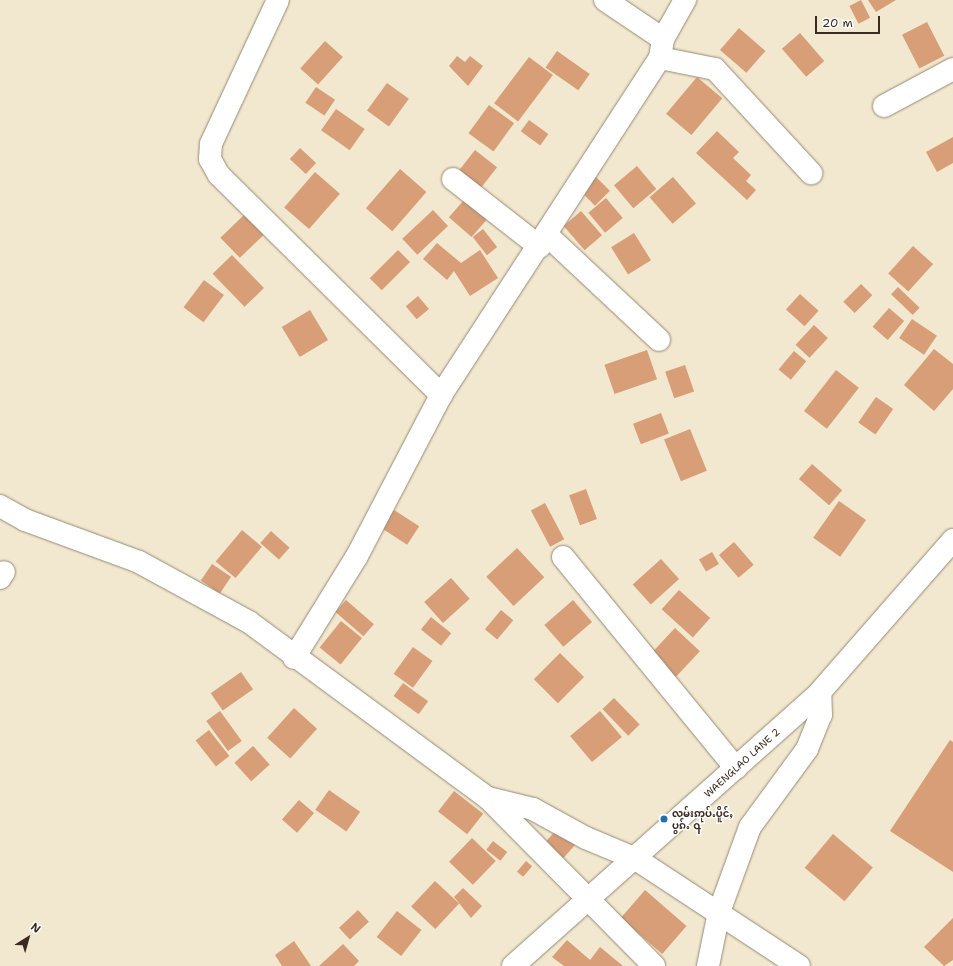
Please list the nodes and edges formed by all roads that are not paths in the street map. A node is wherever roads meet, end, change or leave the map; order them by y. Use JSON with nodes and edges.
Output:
{"nodes":[{"id":1,"x":278,"y":0,"type":"edge"},
{"id":2,"x":605,"y":0,"type":"edge"},
{"id":3,"x":685,"y":0,"type":"edge"},
{"id":4,"x":662,"y":49,"type":"junction"},
{"id":5,"x":953,"y":69,"type":"edge"},
{"id":6,"x":884,"y":106,"type":"dead end"},
{"id":7,"x":810,"y":173,"type":"dead end"},
{"id":8,"x":453,"y":179,"type":"dead end"},
{"id":9,"x":544,"y":241,"type":"junction"},
{"id":10,"x":659,"y":340,"type":"dead end"},
{"id":11,"x":441,"y":395,"type":"junction"},
{"id":12,"x":0,"y":506,"type":"edge"},
{"id":13,"x":953,"y":540,"type":"edge"},
{"id":14,"x":563,"y":557,"type":"dead end"},
{"id":15,"x":294,"y":658,"type":"junction"},
{"id":16,"x":820,"y":692,"type":"junction"},
{"id":17,"x":736,"y":768,"type":"junction"},
{"id":18,"x":488,"y":798,"type":"junction"},
{"id":19,"x":636,"y":859,"type":"junction"},
{"id":20,"x":588,"y":902,"type":"junction"},
{"id":21,"x":719,"y":912,"type":"junction"},
{"id":22,"x":513,"y":966,"type":"edge"},
{"id":23,"x":654,"y":966,"type":"edge"},
{"id":24,"x":708,"y":966,"type":"edge"},
{"id":25,"x":798,"y":966,"type":"edge"}],
"edges":[{"from":1,"to":11,"type":"street"},
{"from":2,"to":4,"type":"street"},
{"from":3,"to":4,"type":"street"},
{"from":4,"to":7,"type":"street"},
{"from":4,"to":9,"type":"street"},
{"from":5,"to":6,"type":"street"},
{"from":8,"to":9,"type":"street"},
{"from":9,"to":10,"type":"street"},
{"from":9,"to":11,"type":"street"},
{"from":11,"to":15,"type":"street"},
{"from":12,"to":15,"type":"street"},
{"from":13,"to":16,"type":"street","name":"WAENGLAO LANE 2"},
{"from":14,"to":17,"type":"street"},
{"from":15,"to":18,"type":"street"},
{"from":16,"to":17,"type":"street","name":"WAENGLAO LANE 2"},
{"from":16,"to":21,"type":"street"},
{"from":17,"to":19,"type":"street","name":"WAENGLAO LANE 2"},
{"from":18,"to":19,"type":"street"},
{"from":18,"to":20,"type":"street"},
{"from":19,"to":20,"type":"street","name":"WAENGLAO LANE 2"},
{"from":19,"to":21,"type":"street"},
{"from":20,"to":22,"type":"street","name":"WAENGLAO LANE 2"},
{"from":20,"to":23,"type":"street"},
{"from":21,"to":24,"type":"street"},
{"from":21,"to":25,"type":"street"}]}
